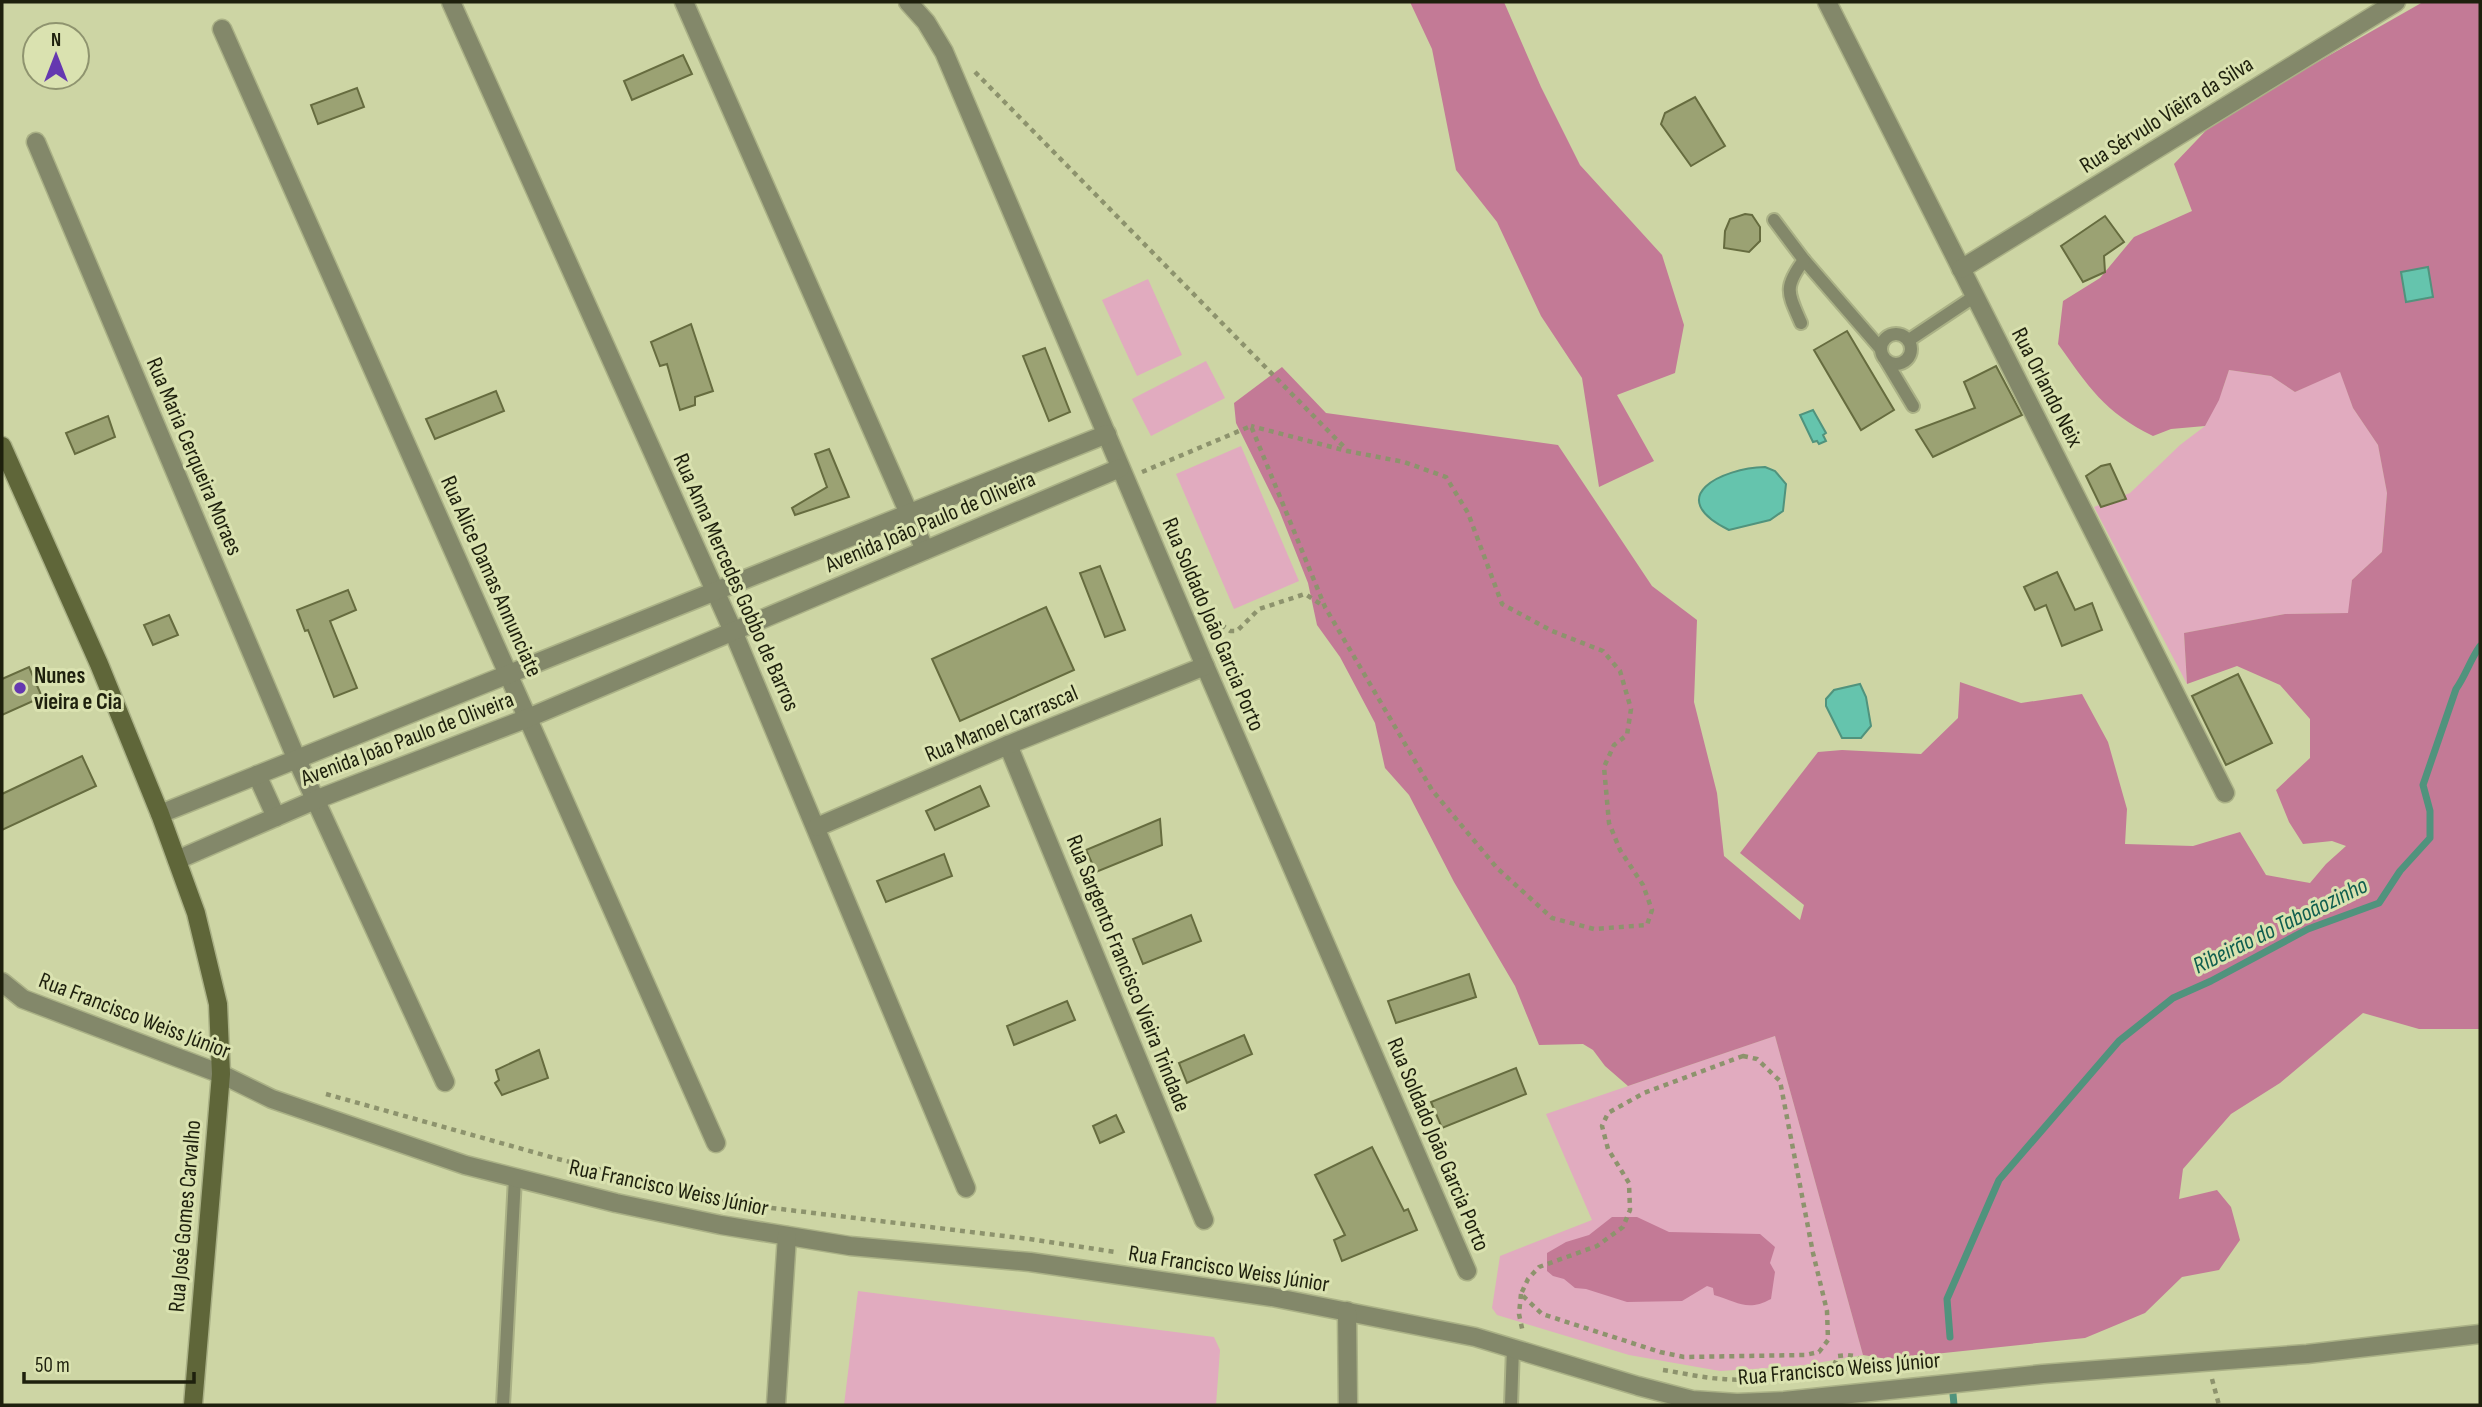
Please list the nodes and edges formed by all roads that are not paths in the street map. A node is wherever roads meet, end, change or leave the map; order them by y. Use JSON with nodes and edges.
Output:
{"nodes":[{"id":1,"x":451,"y":2,"type":"edge"},
{"id":2,"x":684,"y":2,"type":"edge"},
{"id":3,"x":908,"y":2,"type":"edge"},
{"id":4,"x":1827,"y":2,"type":"edge"},
{"id":5,"x":2396,"y":2,"type":"edge"},
{"id":6,"x":222,"y":29,"type":"dead end"},
{"id":7,"x":36,"y":142,"type":"dead end"},
{"id":8,"x":1773,"y":220,"type":"dead end"},
{"id":9,"x":1804,"y":260,"type":"junction"},
{"id":10,"x":1961,"y":269,"type":"junction"},
{"id":11,"x":1975,"y":296,"type":"junction"},
{"id":12,"x":1801,"y":324,"type":"dead end"},
{"id":13,"x":1909,"y":340,"type":"junction"},
{"id":14,"x":1884,"y":355,"type":"junction"},
{"id":15,"x":1913,"y":406,"type":"dead end"},
{"id":16,"x":1107,"y":434,"type":"junction"},
{"id":17,"x":2,"y":446,"type":"edge"},
{"id":18,"x":1123,"y":473,"type":"junction"},
{"id":19,"x":910,"y":514,"type":"junction"},
{"id":20,"x":925,"y":550,"type":"junction"},
{"id":21,"x":716,"y":592,"type":"junction"},
{"id":22,"x":733,"y":631,"type":"junction"},
{"id":23,"x":1205,"y":666,"type":"junction"},
{"id":24,"x":509,"y":675,"type":"junction"},
{"id":25,"x":528,"y":718,"type":"junction"},
{"id":26,"x":1008,"y":745,"type":"junction"},
{"id":27,"x":296,"y":760,"type":"junction"},
{"id":28,"x":257,"y":775,"type":"junction"},
{"id":29,"x":2225,"y":793,"type":"dead end"},
{"id":30,"x":313,"y":794,"type":"junction"},
{"id":31,"x":160,"y":814,"type":"junction"},
{"id":32,"x":276,"y":817,"type":"junction"},
{"id":33,"x":817,"y":827,"type":"junction"},
{"id":34,"x":177,"y":860,"type":"junction"},
{"id":35,"x":2,"y":982,"type":"edge"},
{"id":36,"x":220,"y":1074,"type":"junction"},
{"id":37,"x":445,"y":1082,"type":"dead end"},
{"id":38,"x":716,"y":1143,"type":"dead end"},
{"id":39,"x":515,"y":1178,"type":"junction"},
{"id":40,"x":966,"y":1188,"type":"dead end"},
{"id":41,"x":1204,"y":1220,"type":"dead end"},
{"id":42,"x":787,"y":1236,"type":"junction"},
{"id":43,"x":1467,"y":1271,"type":"dead end"},
{"id":44,"x":1347,"y":1311,"type":"junction"},
{"id":45,"x":2480,"y":1334,"type":"edge"},
{"id":46,"x":1519,"y":1350,"type":"junction"},
{"id":47,"x":193,"y":1405,"type":"edge"},
{"id":48,"x":503,"y":1405,"type":"edge"},
{"id":49,"x":776,"y":1405,"type":"edge"},
{"id":50,"x":1348,"y":1405,"type":"edge"},
{"id":51,"x":1511,"y":1405,"type":"edge"}],
"edges":[{"from":1,"to":21,"type":"street","name":"Rua Anna Mercedes Gobbo de Barros"},
{"from":2,"to":19,"type":"street"},
{"from":3,"to":16,"type":"street","name":"Rua Soldado João Garcia Porto"},
{"from":4,"to":10,"type":"street","name":"Rua Orlando Neix"},
{"from":5,"to":10,"type":"street","name":"Rua Sérvulo Viêira da Silva"},
{"from":6,"to":24,"type":"street","name":"Rua Alice Damas Annunciate"},
{"from":7,"to":27,"type":"street","name":"Rua Maria Cerqueira Moraes"},
{"from":8,"to":9,"type":"lane"},
{"from":9,"to":12,"type":"lane"},
{"from":9,"to":14,"type":"lane"},
{"from":10,"to":11,"type":"street","name":"Rua Orlando Neix"},
{"from":11,"to":13,"type":"lane"},
{"from":11,"to":29,"type":"street","name":"Rua Orlando Neix"},
{"from":13,"to":14,"type":"lane"},
{"from":13,"to":14,"type":"lane"},
{"from":14,"to":15,"type":"lane"},
{"from":16,"to":18,"type":"street","name":"Rua Soldado João Garcia Porto"},
{"from":16,"to":19,"type":"street","name":"Avenida João Paulo de Oliveira"},
{"from":17,"to":31,"type":"main road","name":"Rua José Gomes Carvalho"},
{"from":18,"to":20,"type":"street","name":"Avenida João Paulo de Oliveira"},
{"from":18,"to":23,"type":"street","name":"Rua Soldado João Garcia Porto"},
{"from":19,"to":20,"type":"street"},
{"from":19,"to":21,"type":"street","name":"Avenida João Paulo de Oliveira"},
{"from":20,"to":22,"type":"street","name":"Avenida João Paulo de Oliveira"},
{"from":21,"to":22,"type":"street","name":"Rua Anna Mercedes Gobbo de Barros"},
{"from":21,"to":24,"type":"street","name":"Avenida João Paulo de Oliveira"},
{"from":22,"to":25,"type":"street","name":"Avenida João Paulo de Oliveira"},
{"from":22,"to":33,"type":"street","name":"Rua Anna Mercedes Gobbo de Barros"},
{"from":23,"to":26,"type":"street","name":"Rua Manoel Carrascal"},
{"from":23,"to":43,"type":"street","name":"Rua Soldado João Garcia Porto"},
{"from":24,"to":25,"type":"street","name":"Rua Alice Damas Annunciate"},
{"from":24,"to":27,"type":"street","name":"Avenida João Paulo de Oliveira"},
{"from":25,"to":30,"type":"street","name":"Avenida João Paulo de Oliveira"},
{"from":25,"to":38,"type":"street","name":"Rua Alice Damas Annunciate"},
{"from":26,"to":33,"type":"street","name":"Rua Manoel Carrascal"},
{"from":26,"to":41,"type":"street","name":"Rua Sargento Francisco Vieira Trindade"},
{"from":27,"to":28,"type":"street","name":"Avenida João Paulo de Oliveira"},
{"from":27,"to":30,"type":"street","name":"Rua Maria Cerqueira Moraes"},
{"from":28,"to":31,"type":"street","name":"Avenida João Paulo de Oliveira"},
{"from":28,"to":32,"type":"street"},
{"from":30,"to":32,"type":"street","name":"Avenida João Paulo de Oliveira"},
{"from":30,"to":37,"type":"street"},
{"from":31,"to":34,"type":"main road","name":"Rua José Gomes Carvalho"},
{"from":32,"to":34,"type":"street","name":"Avenida João Paulo de Oliveira"},
{"from":33,"to":40,"type":"street","name":"Rua Anna Mercedes Gobbo de Barros"},
{"from":34,"to":36,"type":"main road","name":"Rua José Gomes Carvalho"},
{"from":35,"to":36,"type":"street","name":"Rua Francisco Weiss Júnior"},
{"from":36,"to":39,"type":"street","name":"Rua Francisco Weiss Júnior"},
{"from":36,"to":47,"type":"main road","name":"Rua José Gomes Carvalho"},
{"from":39,"to":42,"type":"street","name":"Rua Francisco Weiss Júnior"},
{"from":39,"to":48,"type":"lane"},
{"from":42,"to":44,"type":"street","name":"Rua Francisco Weiss Júnior"},
{"from":42,"to":49,"type":"street"},
{"from":44,"to":46,"type":"street","name":"Rua Francisco Weiss Júnior"},
{"from":44,"to":50,"type":"street"},
{"from":45,"to":46,"type":"street","name":"Rua Francisco Weiss Júnior"},
{"from":46,"to":51,"type":"lane"}]}
